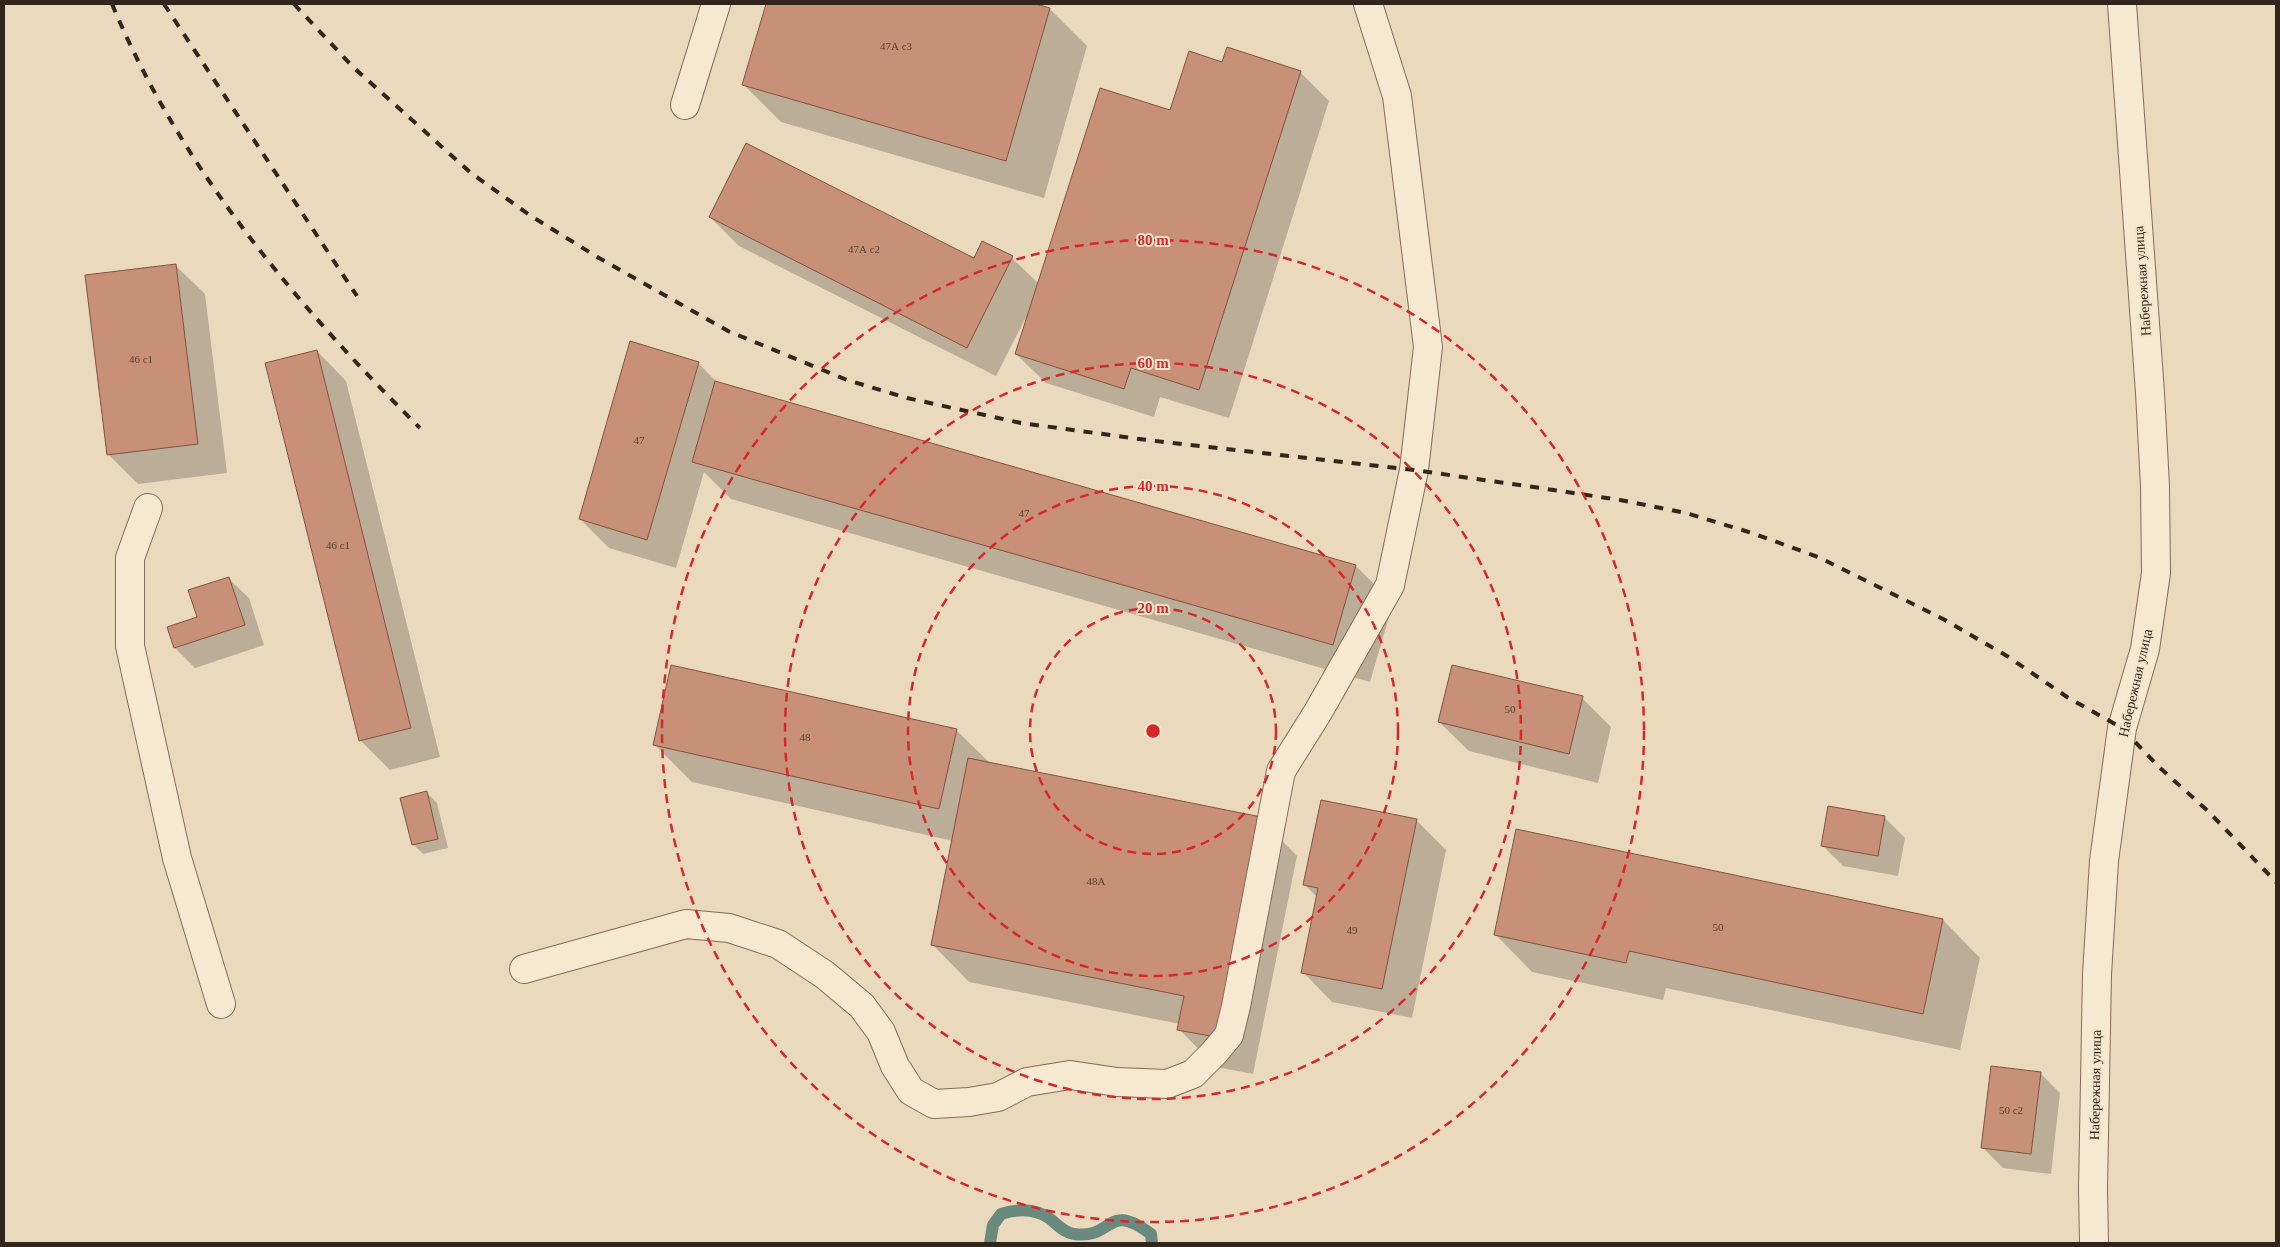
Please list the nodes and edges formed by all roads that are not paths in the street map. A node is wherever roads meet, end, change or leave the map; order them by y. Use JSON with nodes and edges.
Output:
{"nodes":[{"id":1,"x":716,"y":4,"type":"edge"},
{"id":2,"x":1368,"y":4,"type":"edge"},
{"id":3,"x":2122,"y":4,"type":"edge"},
{"id":4,"x":685,"y":105,"type":"dead end"},
{"id":5,"x":148,"y":508,"type":"dead end"},
{"id":6,"x":524,"y":969,"type":"dead end"},
{"id":7,"x":221,"y":1004,"type":"dead end"},
{"id":8,"x":2094,"y":1243,"type":"edge"}],
"edges":[{"from":1,"to":4,"type":"street"},
{"from":2,"to":6,"type":"street"},
{"from":3,"to":8,"type":"street","name":"Набережная улица"},
{"from":5,"to":7,"type":"street"}]}
